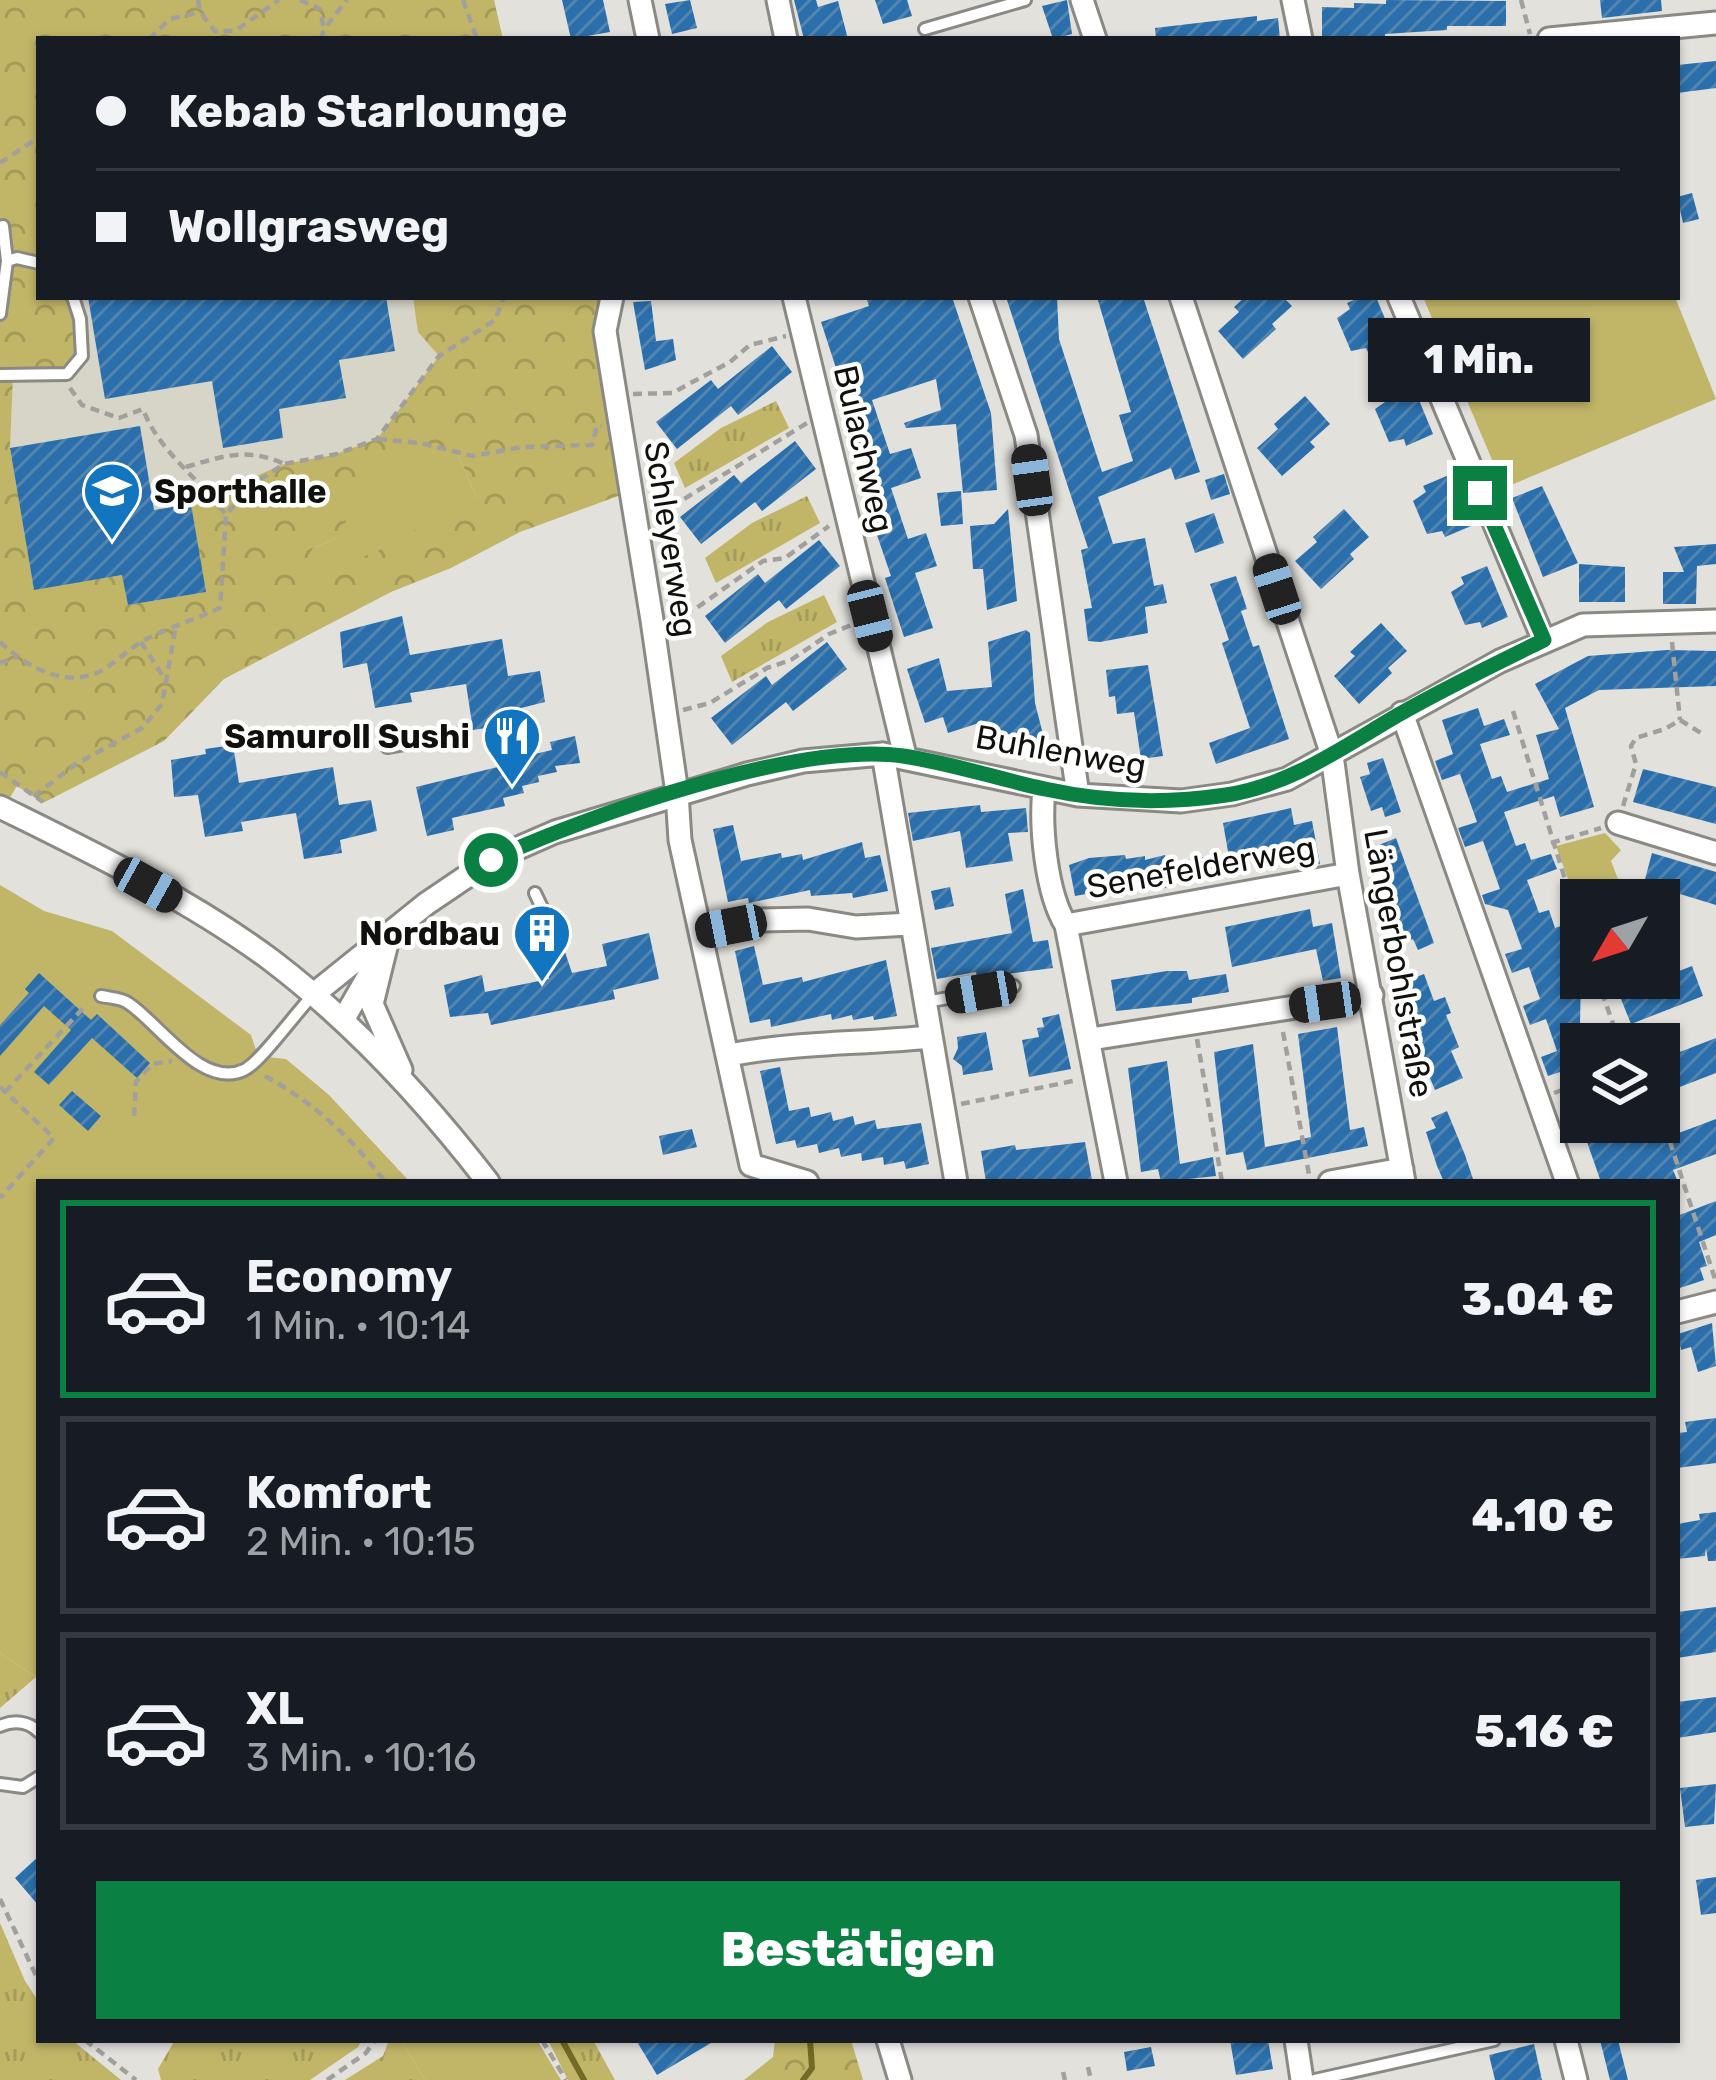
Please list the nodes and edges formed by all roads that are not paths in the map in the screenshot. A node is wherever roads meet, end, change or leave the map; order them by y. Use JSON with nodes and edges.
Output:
{"nodes":[{"id":1,"x":640,"y":0,"type":"edge"},
{"id":2,"x":778,"y":0,"type":"edge"},
{"id":3,"x":1025,"y":0,"type":"edge"},
{"id":4,"x":1082,"y":0,"type":"edge"},
{"id":5,"x":1293,"y":0,"type":"edge"},
{"id":6,"x":1716,"y":23,"type":"edge"},
{"id":7,"x":925,"y":28,"type":"dead end"},
{"id":8,"x":647,"y":36,"type":"edge"},
{"id":9,"x":785,"y":36,"type":"edge"},
{"id":10,"x":1094,"y":36,"type":"edge"},
{"id":11,"x":1300,"y":36,"type":"edge"},
{"id":12,"x":1580,"y":36,"type":"edge"},
{"id":13,"x":3,"y":226,"type":"edge"},
{"id":14,"x":7,"y":261,"type":"junction"},
{"id":15,"x":36,"y":262,"type":"edge"},
{"id":16,"x":74,"y":300,"type":"edge"},
{"id":17,"x":611,"y":300,"type":"edge"},
{"id":18,"x":795,"y":300,"type":"edge"},
{"id":19,"x":981,"y":300,"type":"edge"},
{"id":20,"x":1182,"y":300,"type":"edge"},
{"id":21,"x":1400,"y":300,"type":"edge"},
{"id":22,"x":0,"y":314,"type":"edge"},
{"id":23,"x":0,"y":375,"type":"edge"},
{"id":24,"x":1716,"y":621,"type":"edge"},
{"id":25,"x":1544,"y":640,"type":"junction"},
{"id":26,"x":1402,"y":713,"type":"junction"},
{"id":27,"x":460,"y":734,"type":"dead end"},
{"id":28,"x":387,"y":747,"type":"dead end"},
{"id":29,"x":894,"y":755,"type":"junction"},
{"id":30,"x":1332,"y":755,"type":"junction"},
{"id":31,"x":1044,"y":789,"type":"junction"},
{"id":32,"x":677,"y":793,"type":"junction"},
{"id":33,"x":1078,"y":795,"type":"junction"},
{"id":34,"x":0,"y":806,"type":"edge"},
{"id":35,"x":1618,"y":823,"type":"road end"},
{"id":36,"x":1716,"y":853,"type":"edge"},
{"id":37,"x":1348,"y":874,"type":"junction"},
{"id":38,"x":535,"y":893,"type":"dead end"},
{"id":39,"x":544,"y":912,"type":"dead end"},
{"id":40,"x":909,"y":924,"type":"junction"},
{"id":41,"x":1066,"y":925,"type":"junction"},
{"id":42,"x":702,"y":931,"type":"junction"},
{"id":43,"x":390,"y":939,"type":"junction"},
{"id":44,"x":1015,"y":986,"type":"dead end"},
{"id":45,"x":314,"y":994,"type":"junction"},
{"id":46,"x":1372,"y":995,"type":"junction"},
{"id":47,"x":101,"y":996,"type":"road end"},
{"id":48,"x":926,"y":1002,"type":"junction"},
{"id":49,"x":343,"y":1020,"type":"junction"},
{"id":50,"x":930,"y":1036,"type":"junction"},
{"id":51,"x":1091,"y":1039,"type":"junction"},
{"id":52,"x":729,"y":1055,"type":"junction"},
{"id":53,"x":407,"y":1083,"type":"junction"},
{"id":54,"x":1403,"y":1175,"type":"edge"},
{"id":55,"x":486,"y":1179,"type":"edge"},
{"id":56,"x":797,"y":1179,"type":"edge"},
{"id":57,"x":956,"y":1179,"type":"edge"},
{"id":58,"x":1115,"y":1179,"type":"edge"},
{"id":59,"x":1361,"y":1179,"type":"edge"},
{"id":60,"x":1567,"y":1179,"type":"edge"},
{"id":61,"x":1716,"y":1302,"type":"edge"},
{"id":62,"x":1680,"y":1311,"type":"edge"},
{"id":63,"x":0,"y":1726,"type":"edge"},
{"id":64,"x":36,"y":1730,"type":"edge"},
{"id":65,"x":36,"y":1780,"type":"edge"},
{"id":66,"x":0,"y":1784,"type":"edge"},
{"id":67,"x":889,"y":2043,"type":"edge"},
{"id":68,"x":1296,"y":2043,"type":"edge"},
{"id":69,"x":1481,"y":2043,"type":"edge"},
{"id":70,"x":1567,"y":2043,"type":"edge"},
{"id":71,"x":900,"y":2080,"type":"edge"},
{"id":72,"x":1302,"y":2080,"type":"edge"},
{"id":73,"x":1315,"y":2080,"type":"edge"},
{"id":74,"x":1576,"y":2080,"type":"edge"}],
"edges":[{"from":1,"to":8,"type":"street"},
{"from":2,"to":9,"type":"street"},
{"from":3,"to":7,"type":"lane"},
{"from":4,"to":10,"type":"street"},
{"from":5,"to":11,"type":"street"},
{"from":6,"to":12,"type":"street"},
{"from":13,"to":14,"type":"lane"},
{"from":14,"to":15,"type":"lane"},
{"from":14,"to":22,"type":"lane"},
{"from":16,"to":23,"type":"lane"},
{"from":17,"to":32,"type":"street","name":"Schleyerweg"},
{"from":18,"to":29,"type":"street","name":"Bulachweg"},
{"from":19,"to":33,"type":"street"},
{"from":20,"to":30,"type":"street","name":"Längerbohlstraße"},
{"from":21,"to":25,"type":"street"},
{"from":24,"to":25,"type":"street","name":"Buhlenweg"},
{"from":25,"to":26,"type":"street","name":"Buhlenweg"},
{"from":26,"to":30,"type":"street","name":"Buhlenweg"},
{"from":26,"to":60,"type":"street"},
{"from":27,"to":28,"type":"lane"},
{"from":29,"to":31,"type":"street","name":"Buhlenweg"},
{"from":29,"to":32,"type":"street","name":"Buhlenweg"},
{"from":29,"to":40,"type":"street","name":"Bulachweg"},
{"from":30,"to":33,"type":"street","name":"Buhlenweg"},
{"from":30,"to":37,"type":"street","name":"Längerbohlstraße"},
{"from":31,"to":33,"type":"street","name":"Buhlenweg"},
{"from":31,"to":41,"type":"street","name":"Senefelderweg"},
{"from":32,"to":42,"type":"street","name":"Schleyerweg"},
{"from":32,"to":43,"type":"street","name":"Buhlenweg"},
{"from":34,"to":45,"type":"street"},
{"from":35,"to":36,"type":"street"},
{"from":37,"to":41,"type":"street","name":"Senefelderweg"},
{"from":37,"to":46,"type":"street","name":"Längerbohlstraße"},
{"from":38,"to":39,"type":"lane"},
{"from":40,"to":42,"type":"street"},
{"from":40,"to":48,"type":"street","name":"Bulachweg"},
{"from":41,"to":51,"type":"street","name":"Senefelderweg"},
{"from":42,"to":52,"type":"street","name":"Schleyerweg"},
{"from":43,"to":45,"type":"street","name":"Buhlenweg"},
{"from":43,"to":49,"type":"street","name":"Buhlenweg"},
{"from":43,"to":53,"type":"street"},
{"from":44,"to":48,"type":"lane"},
{"from":45,"to":47,"type":"lane"},
{"from":45,"to":49,"type":"street"},
{"from":46,"to":51,"type":"street"},
{"from":46,"to":54,"type":"street","name":"Längerbohlstraße"},
{"from":48,"to":50,"type":"street","name":"Bulachweg"},
{"from":49,"to":53,"type":"street"},
{"from":50,"to":52,"type":"street"},
{"from":50,"to":57,"type":"street","name":"Bulachweg"},
{"from":51,"to":58,"type":"street","name":"Senefelderweg"},
{"from":52,"to":56,"type":"street","name":"Schleyerweg"},
{"from":53,"to":55,"type":"street"},
{"from":54,"to":59,"type":"street"},
{"from":61,"to":62,"type":"street"},
{"from":63,"to":64,"type":"lane"},
{"from":65,"to":66,"type":"lane"},
{"from":67,"to":71,"type":"street"},
{"from":68,"to":72,"type":"street"},
{"from":69,"to":73,"type":"lane"},
{"from":70,"to":74,"type":"street"}]}
